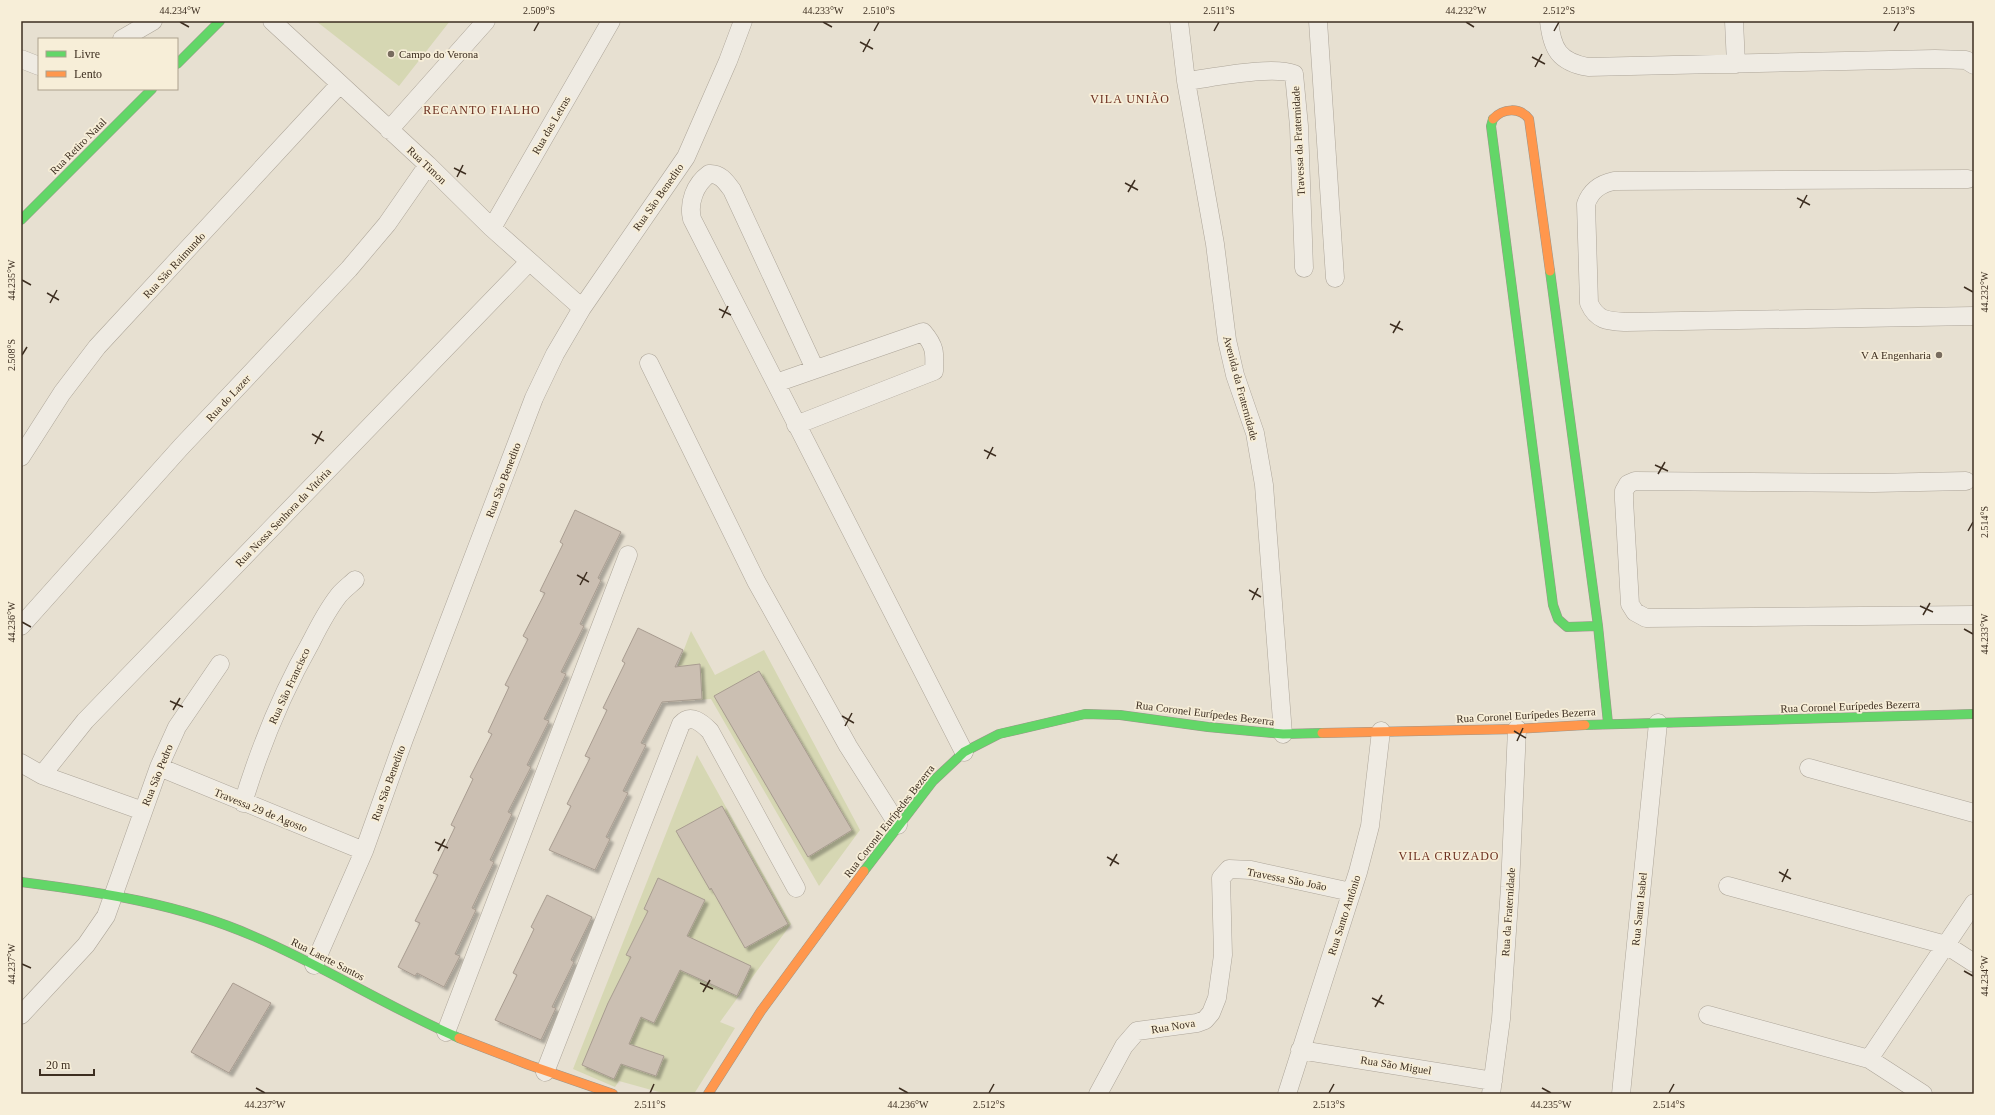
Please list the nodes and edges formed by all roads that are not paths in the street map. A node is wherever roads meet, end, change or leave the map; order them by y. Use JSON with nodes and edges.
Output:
{"nodes":[{"id":1,"x":153,"y":21,"type":"edge"},
{"id":2,"x":220,"y":21,"type":"edge"},
{"id":3,"x":272,"y":21,"type":"edge"},
{"id":4,"x":486,"y":21,"type":"edge"},
{"id":5,"x":611,"y":21,"type":"edge"},
{"id":6,"x":743,"y":21,"type":"edge"},
{"id":7,"x":1179,"y":21,"type":"edge"},
{"id":8,"x":1318,"y":21,"type":"edge"},
{"id":9,"x":1549,"y":21,"type":"edge"},
{"id":10,"x":1734,"y":21,"type":"edge"},
{"id":11,"x":124,"y":38,"type":"edge"},
{"id":12,"x":21,"y":59,"type":"edge"},
{"id":13,"x":178,"y":63,"type":"edge"},
{"id":14,"x":1736,"y":64,"type":"junction"},
{"id":15,"x":1974,"y":65,"type":"edge"},
{"id":16,"x":38,"y":66,"type":"edge"},
{"id":17,"x":1186,"y":81,"type":"junction"},
{"id":18,"x":340,"y":84,"type":"junction"},
{"id":19,"x":151,"y":90,"type":"edge"},
{"id":20,"x":389,"y":130,"type":"junction"},
{"id":21,"x":428,"y":165,"type":"junction"},
{"id":22,"x":1968,"y":179,"type":"dead end"},
{"id":23,"x":21,"y":220,"type":"edge"},
{"id":24,"x":492,"y":228,"type":"junction"},
{"id":25,"x":529,"y":262,"type":"junction"},
{"id":26,"x":1304,"y":268,"type":"dead end"},
{"id":27,"x":1336,"y":278,"type":"dead end"},
{"id":28,"x":582,"y":308,"type":"junction"},
{"id":29,"x":1974,"y":316,"type":"edge"},
{"id":30,"x":650,"y":363,"type":"dead end"},
{"id":31,"x":815,"y":369,"type":"junction"},
{"id":32,"x":776,"y":383,"type":"junction"},
{"id":33,"x":796,"y":425,"type":"junction"},
{"id":34,"x":21,"y":457,"type":"edge"},
{"id":35,"x":1966,"y":481,"type":"dead end"},
{"id":36,"x":628,"y":555,"type":"dead end"},
{"id":37,"x":355,"y":580,"type":"dead end"},
{"id":38,"x":1974,"y":614,"type":"edge"},
{"id":39,"x":21,"y":626,"type":"edge"},
{"id":40,"x":1598,"y":626,"type":"junction"},
{"id":41,"x":220,"y":664,"type":"dead end"},
{"id":42,"x":1974,"y":714,"type":"edge"},
{"id":43,"x":1608,"y":723,"type":"junction"},
{"id":44,"x":1658,"y":723,"type":"junction"},
{"id":45,"x":1517,"y":729,"type":"junction"},
{"id":46,"x":1381,"y":731,"type":"junction"},
{"id":47,"x":1283,"y":734,"type":"junction"},
{"id":48,"x":964,"y":752,"type":"junction"},
{"id":49,"x":21,"y":763,"type":"edge"},
{"id":50,"x":159,"y":767,"type":"junction"},
{"id":51,"x":1809,"y":768,"type":"dead end"},
{"id":52,"x":42,"y":775,"type":"junction"},
{"id":53,"x":243,"y":803,"type":"junction"},
{"id":54,"x":143,"y":811,"type":"junction"},
{"id":55,"x":1974,"y":813,"type":"edge"},
{"id":56,"x":898,"y":825,"type":"junction"},
{"id":57,"x":364,"y":851,"type":"junction"},
{"id":58,"x":1224,"y":873,"type":"joint"},
{"id":59,"x":21,"y":882,"type":"edge"},
{"id":60,"x":1728,"y":886,"type":"dead end"},
{"id":61,"x":796,"y":888,"type":"dead end"},
{"id":62,"x":1351,"y":892,"type":"junction"},
{"id":63,"x":113,"y":894,"type":"junction"},
{"id":64,"x":1974,"y":903,"type":"edge"},
{"id":65,"x":1946,"y":945,"type":"junction"},
{"id":66,"x":1974,"y":963,"type":"edge"},
{"id":67,"x":314,"y":965,"type":"junction"},
{"id":68,"x":21,"y":1015,"type":"edge"},
{"id":69,"x":1708,"y":1015,"type":"dead end"},
{"id":70,"x":446,"y":1032,"type":"junction"},
{"id":71,"x":1300,"y":1050,"type":"junction"},
{"id":72,"x":1869,"y":1059,"type":"junction"},
{"id":73,"x":545,"y":1072,"type":"junction"},
{"id":74,"x":1492,"y":1088,"type":"edge"},
{"id":75,"x":613,"y":1094,"type":"edge"},
{"id":76,"x":708,"y":1094,"type":"edge"},
{"id":77,"x":1098,"y":1094,"type":"edge"},
{"id":78,"x":1287,"y":1094,"type":"edge"},
{"id":79,"x":1621,"y":1094,"type":"edge"},
{"id":80,"x":1923,"y":1094,"type":"edge"}],
"edges":[{"from":1,"to":11,"type":"street"},
{"from":2,"to":13,"type":"street"},
{"from":3,"to":18,"type":"street","name":"Rua Timon"},
{"from":4,"to":20,"type":"street"},
{"from":5,"to":24,"type":"street","name":"Rua das Letras"},
{"from":6,"to":28,"type":"street","name":"Rua São Benedito"},
{"from":7,"to":17,"type":"street","name":"Avenida da Fraternidade"},
{"from":8,"to":27,"type":"street"},
{"from":9,"to":14,"type":"street"},
{"from":10,"to":14,"type":"street"},
{"from":12,"to":16,"type":"street"},
{"from":14,"to":15,"type":"street"},
{"from":17,"to":26,"type":"street","name":"Travessa da Fraternidade"},
{"from":17,"to":47,"type":"street","name":"Avenida da Fraternidade"},
{"from":18,"to":20,"type":"street","name":"Rua Timon"},
{"from":18,"to":34,"type":"street","name":"Rua São Raimundo"},
{"from":19,"to":23,"type":"street","name":"Rua Retiro Natal"},
{"from":20,"to":21,"type":"street","name":"Rua Timon"},
{"from":21,"to":24,"type":"street","name":"Rua Timon"},
{"from":21,"to":39,"type":"street","name":"Rua do Lazer"},
{"from":22,"to":29,"type":"street"},
{"from":24,"to":25,"type":"street","name":"Rua Timon"},
{"from":25,"to":28,"type":"street","name":"Rua Timon"},
{"from":25,"to":52,"type":"street","name":"Rua Nossa Senhora da Vitória"},
{"from":28,"to":57,"type":"street","name":"Rua São Benedito"},
{"from":30,"to":56,"type":"street"},
{"from":31,"to":32,"type":"street"},
{"from":31,"to":32,"type":"street"},
{"from":31,"to":33,"type":"street"},
{"from":32,"to":33,"type":"street"},
{"from":33,"to":48,"type":"street"},
{"from":35,"to":38,"type":"street"},
{"from":36,"to":70,"type":"street"},
{"from":37,"to":53,"type":"street","name":"Rua São Francisco"},
{"from":40,"to":40,"type":"street"},
{"from":40,"to":43,"type":"street"},
{"from":41,"to":50,"type":"street","name":"Rua São Pedro"},
{"from":42,"to":44,"type":"street","name":"Rua Coronel Eurípedes Bezerra"},
{"from":43,"to":44,"type":"street","name":"Rua Coronel Eurípedes Bezerra"},
{"from":43,"to":45,"type":"street","name":"Rua Coronel Eurípedes Bezerra"},
{"from":44,"to":79,"type":"street","name":"Rua Santa Isabel"},
{"from":45,"to":46,"type":"street","name":"Rua Coronel Eurípedes Bezerra"},
{"from":45,"to":74,"type":"street","name":"Rua da Fraternidade"},
{"from":46,"to":47,"type":"street","name":"Rua Coronel Eurípedes Bezerra"},
{"from":46,"to":62,"type":"street","name":"Rua Santo Antônio"},
{"from":47,"to":48,"type":"street","name":"Rua Coronel Eurípedes Bezerra"},
{"from":48,"to":56,"type":"street","name":"Rua Coronel Eurípedes Bezerra"},
{"from":49,"to":52,"type":"street"},
{"from":50,"to":53,"type":"street","name":"Travessa 29 de Agosto"},
{"from":50,"to":54,"type":"street","name":"Rua São Pedro"},
{"from":51,"to":55,"type":"street"},
{"from":52,"to":54,"type":"street"},
{"from":53,"to":57,"type":"street","name":"Travessa 29 de Agosto"},
{"from":54,"to":63,"type":"street","name":"Rua São Pedro"},
{"from":56,"to":76,"type":"street","name":"Rua Coronel Eurípedes Bezerra"},
{"from":57,"to":67,"type":"street","name":"Rua São Benedito"},
{"from":58,"to":62,"type":"street","name":"Travessa São João"},
{"from":58,"to":77,"type":"street","name":"Rua Nova"},
{"from":59,"to":63,"type":"street","name":"Rua Laerte Santos"},
{"from":60,"to":65,"type":"street"},
{"from":61,"to":73,"type":"street"},
{"from":62,"to":71,"type":"street","name":"Rua Santo Antônio"},
{"from":63,"to":67,"type":"street","name":"Rua Laerte Santos"},
{"from":63,"to":68,"type":"street","name":"Rua São Pedro"},
{"from":64,"to":65,"type":"street"},
{"from":65,"to":66,"type":"street"},
{"from":65,"to":72,"type":"street"},
{"from":67,"to":70,"type":"street","name":"Rua Laerte Santos"},
{"from":69,"to":72,"type":"street"},
{"from":70,"to":73,"type":"street","name":"Rua Laerte Santos"},
{"from":71,"to":74,"type":"street","name":"Rua São Miguel"},
{"from":71,"to":78,"type":"street","name":"Rua Santo Antônio"},
{"from":72,"to":80,"type":"street"},
{"from":73,"to":75,"type":"street","name":"Rua Laerte Santos"}]}
